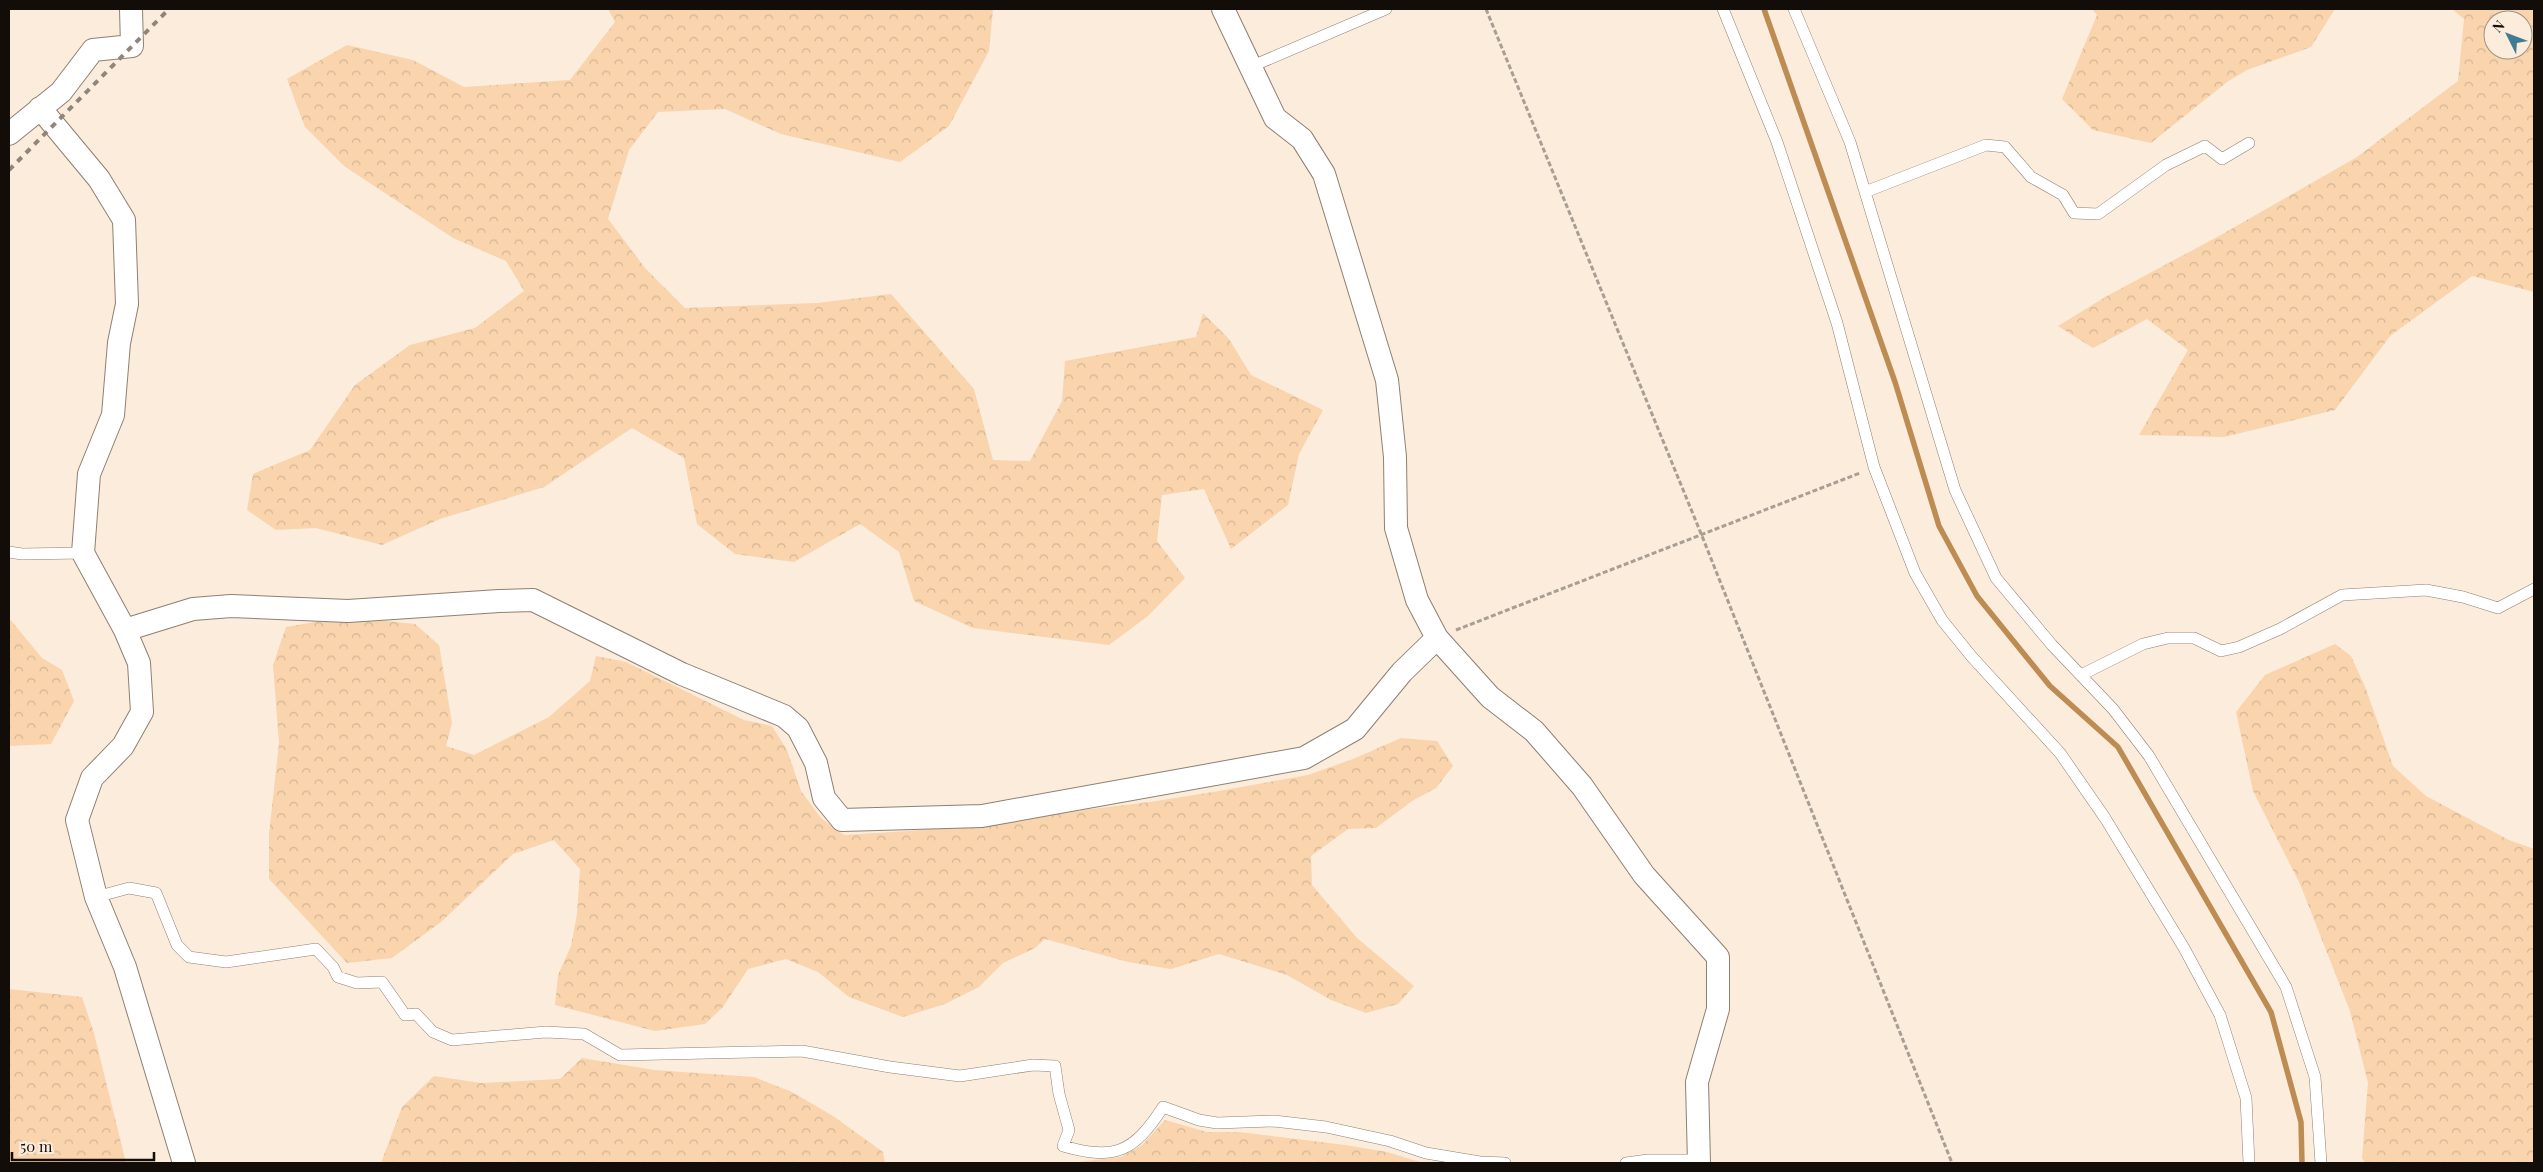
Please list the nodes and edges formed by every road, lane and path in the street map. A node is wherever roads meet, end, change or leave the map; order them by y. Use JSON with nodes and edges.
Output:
{"nodes":[{"id":1,"x":131,"y":9,"type":"edge"},
{"id":2,"x":1222,"y":9,"type":"edge"},
{"id":3,"x":1386,"y":9,"type":"edge"},
{"id":4,"x":1486,"y":9,"type":"edge"},
{"id":5,"x":1723,"y":9,"type":"edge"},
{"id":6,"x":1794,"y":9,"type":"edge"},
{"id":7,"x":1250,"y":67,"type":"junction"},
{"id":8,"x":40,"y":108,"type":"junction"},
{"id":9,"x":9,"y":134,"type":"edge"},
{"id":10,"x":2249,"y":143,"type":"dead end"},
{"id":11,"x":1865,"y":192,"type":"junction"},
{"id":12,"x":1874,"y":467,"type":"junction"},
{"id":13,"x":1702,"y":536,"type":"junction"},
{"id":14,"x":9,"y":552,"type":"edge"},
{"id":15,"x":83,"y":553,"type":"junction"},
{"id":16,"x":2534,"y":589,"type":"edge"},
{"id":17,"x":125,"y":630,"type":"junction"},
{"id":18,"x":1437,"y":638,"type":"junction"},
{"id":19,"x":2081,"y":675,"type":"junction"},
{"id":20,"x":96,"y":897,"type":"junction"},
{"id":21,"x":1699,"y":1162,"type":"edge"},
{"id":22,"x":184,"y":1163,"type":"edge"},
{"id":23,"x":1505,"y":1163,"type":"edge"},
{"id":24,"x":1626,"y":1163,"type":"edge"},
{"id":25,"x":1952,"y":1163,"type":"edge"},
{"id":26,"x":2248,"y":1163,"type":"edge"},
{"id":27,"x":2321,"y":1163,"type":"edge"}],
"edges":[{"from":1,"to":8,"type":"street"},
{"from":2,"to":7,"type":"street"},
{"from":3,"to":7,"type":"lane"},
{"from":4,"to":13,"type":"path"},
{"from":5,"to":12,"type":"lane"},
{"from":6,"to":11,"type":"lane"},
{"from":7,"to":18,"type":"street"},
{"from":8,"to":9,"type":"street"},
{"from":8,"to":15,"type":"street"},
{"from":10,"to":11,"type":"lane"},
{"from":11,"to":19,"type":"lane"},
{"from":12,"to":13,"type":"path"},
{"from":12,"to":26,"type":"lane"},
{"from":13,"to":18,"type":"path"},
{"from":13,"to":25,"type":"path"},
{"from":14,"to":15,"type":"lane"},
{"from":15,"to":17,"type":"street"},
{"from":16,"to":19,"type":"lane"},
{"from":17,"to":18,"type":"street"},
{"from":17,"to":20,"type":"street"},
{"from":18,"to":21,"type":"street"},
{"from":19,"to":27,"type":"lane"},
{"from":20,"to":22,"type":"street"},
{"from":20,"to":23,"type":"lane"},
{"from":21,"to":24,"type":"lane"}]}
